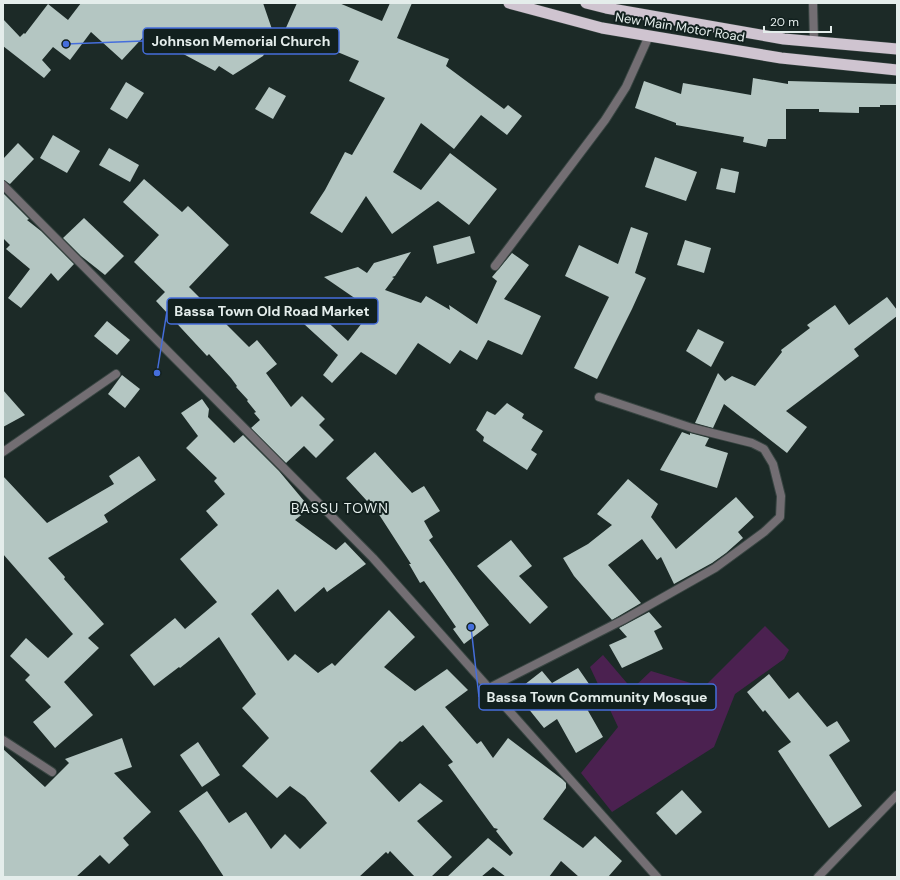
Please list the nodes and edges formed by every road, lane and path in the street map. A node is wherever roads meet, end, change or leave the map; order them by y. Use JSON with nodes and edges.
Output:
{"nodes":[{"id":1,"x":509,"y":3,"type":"edge"},
{"id":2,"x":586,"y":3,"type":"edge"},
{"id":3,"x":813,"y":3,"type":"edge"},
{"id":4,"x":649,"y":36,"type":"junction"},
{"id":5,"x":814,"y":42,"type":"junction"},
{"id":6,"x":897,"y":49,"type":"edge"},
{"id":7,"x":897,"y":70,"type":"edge"},
{"id":8,"x":3,"y":185,"type":"edge"},
{"id":9,"x":495,"y":266,"type":"dead end"},
{"id":10,"x":116,"y":374,"type":"dead end"},
{"id":11,"x":599,"y":397,"type":"dead end"},
{"id":12,"x":3,"y":452,"type":"edge"},
{"id":13,"x":489,"y":688,"type":"junction"},
{"id":14,"x":3,"y":740,"type":"edge"},
{"id":15,"x":52,"y":772,"type":"dead end"},
{"id":16,"x":897,"y":795,"type":"edge"},
{"id":17,"x":658,"y":877,"type":"edge"},
{"id":18,"x":818,"y":877,"type":"edge"}],
"edges":[{"from":1,"to":4,"type":"highway","name":"New Main Motor Road"},
{"from":2,"to":5,"type":"highway","name":"New Main Motor Road"},
{"from":3,"to":5,"type":"street"},
{"from":4,"to":7,"type":"highway","name":"New Main Motor Road"},
{"from":4,"to":9,"type":"street"},
{"from":5,"to":6,"type":"highway","name":"New Main Motor Road"},
{"from":8,"to":13,"type":"street"},
{"from":10,"to":12,"type":"street"},
{"from":11,"to":13,"type":"street"},
{"from":13,"to":17,"type":"street"},
{"from":14,"to":15,"type":"street"},
{"from":16,"to":18,"type":"street"}]}
